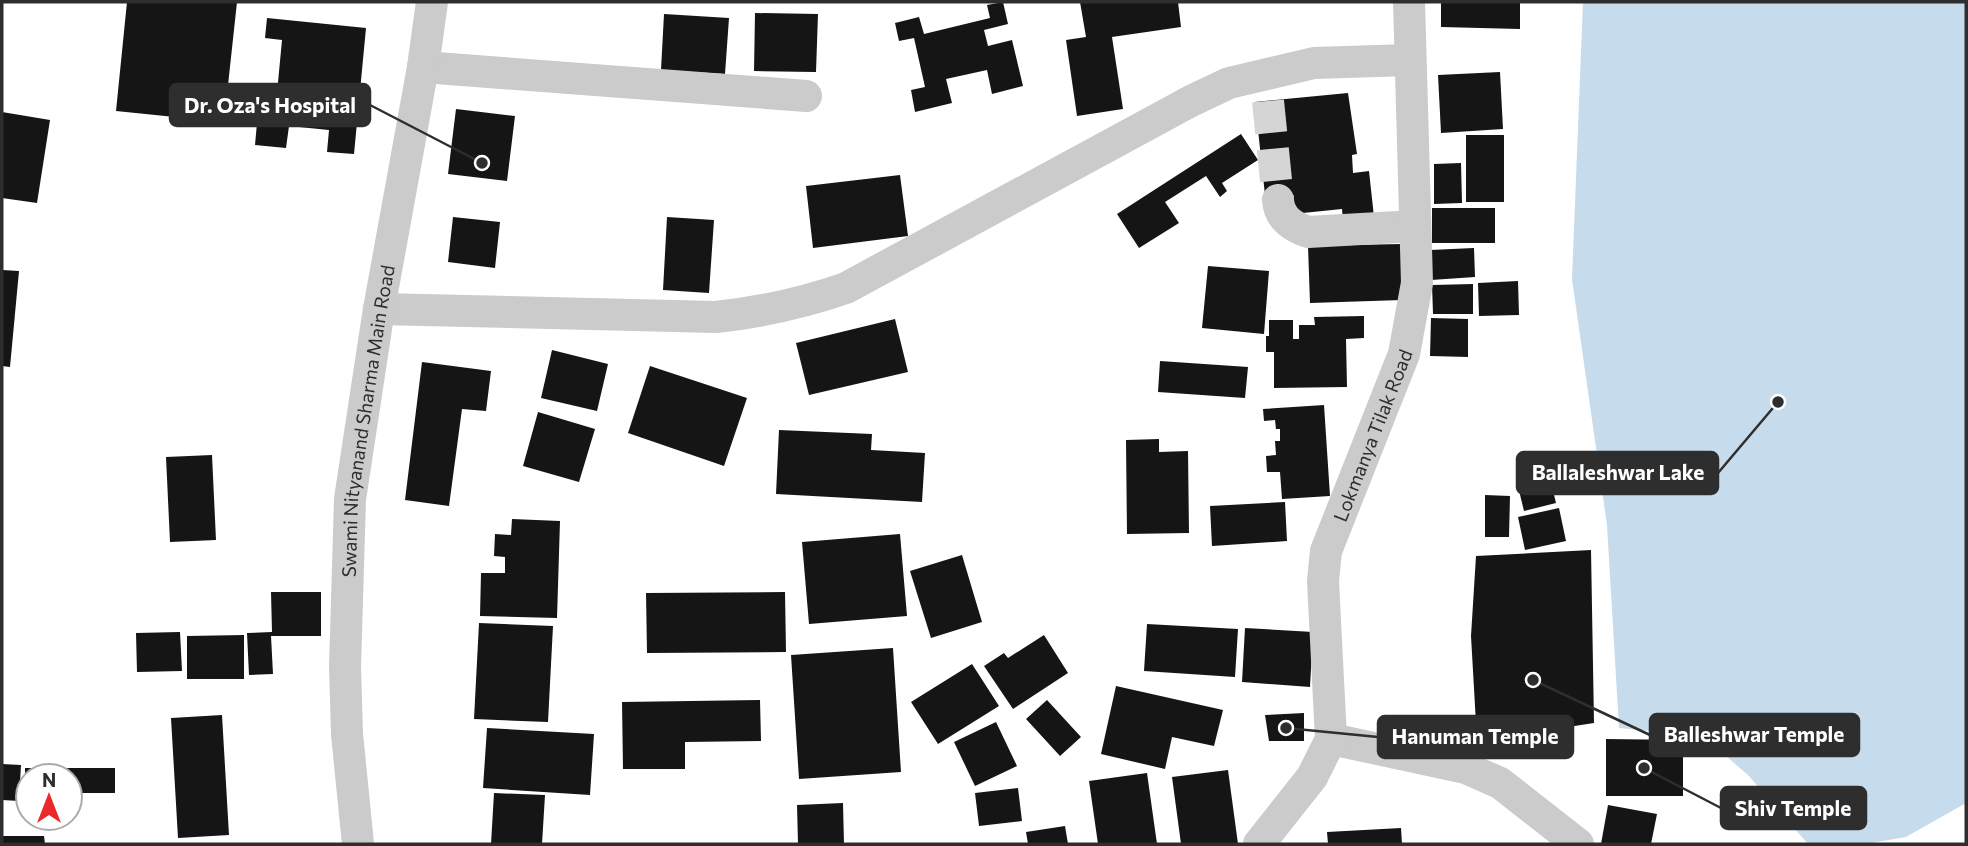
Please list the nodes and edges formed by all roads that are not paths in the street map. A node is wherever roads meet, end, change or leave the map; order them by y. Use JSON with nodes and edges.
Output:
{"nodes":[{"id":1,"x":432,"y":2,"type":"edge"},
{"id":2,"x":1409,"y":2,"type":"edge"},
{"id":3,"x":1409,"y":60,"type":"junction"},
{"id":4,"x":423,"y":67,"type":"junction"},
{"id":5,"x":806,"y":96,"type":"dead end"},
{"id":6,"x":1278,"y":200,"type":"tunnel mouth"},
{"id":7,"x":1415,"y":226,"type":"junction"},
{"id":8,"x":379,"y":309,"type":"junction"},
{"id":9,"x":1331,"y":739,"type":"junction"},
{"id":10,"x":358,"y":844,"type":"edge"},
{"id":11,"x":1259,"y":844,"type":"edge"},
{"id":12,"x":1578,"y":844,"type":"edge"}],
"edges":[{"from":1,"to":4,"type":"street","name":"Swami Nityanand Sharma Main Road"},
{"from":2,"to":3,"type":"street","name":"Lokmanya Tilak Road"},
{"from":3,"to":7,"type":"street","name":"Lokmanya Tilak Road"},
{"from":3,"to":8,"type":"street"},
{"from":4,"to":5,"type":"street"},
{"from":4,"to":8,"type":"street","name":"Swami Nityanand Sharma Main Road"},
{"from":6,"to":7,"type":"street"},
{"from":7,"to":9,"type":"street","name":"Lokmanya Tilak Road"},
{"from":8,"to":10,"type":"street","name":"Swami Nityanand Sharma Main Road"},
{"from":9,"to":11,"type":"street","name":"Lokmanya Tilak Road"},
{"from":9,"to":12,"type":"street"}]}
